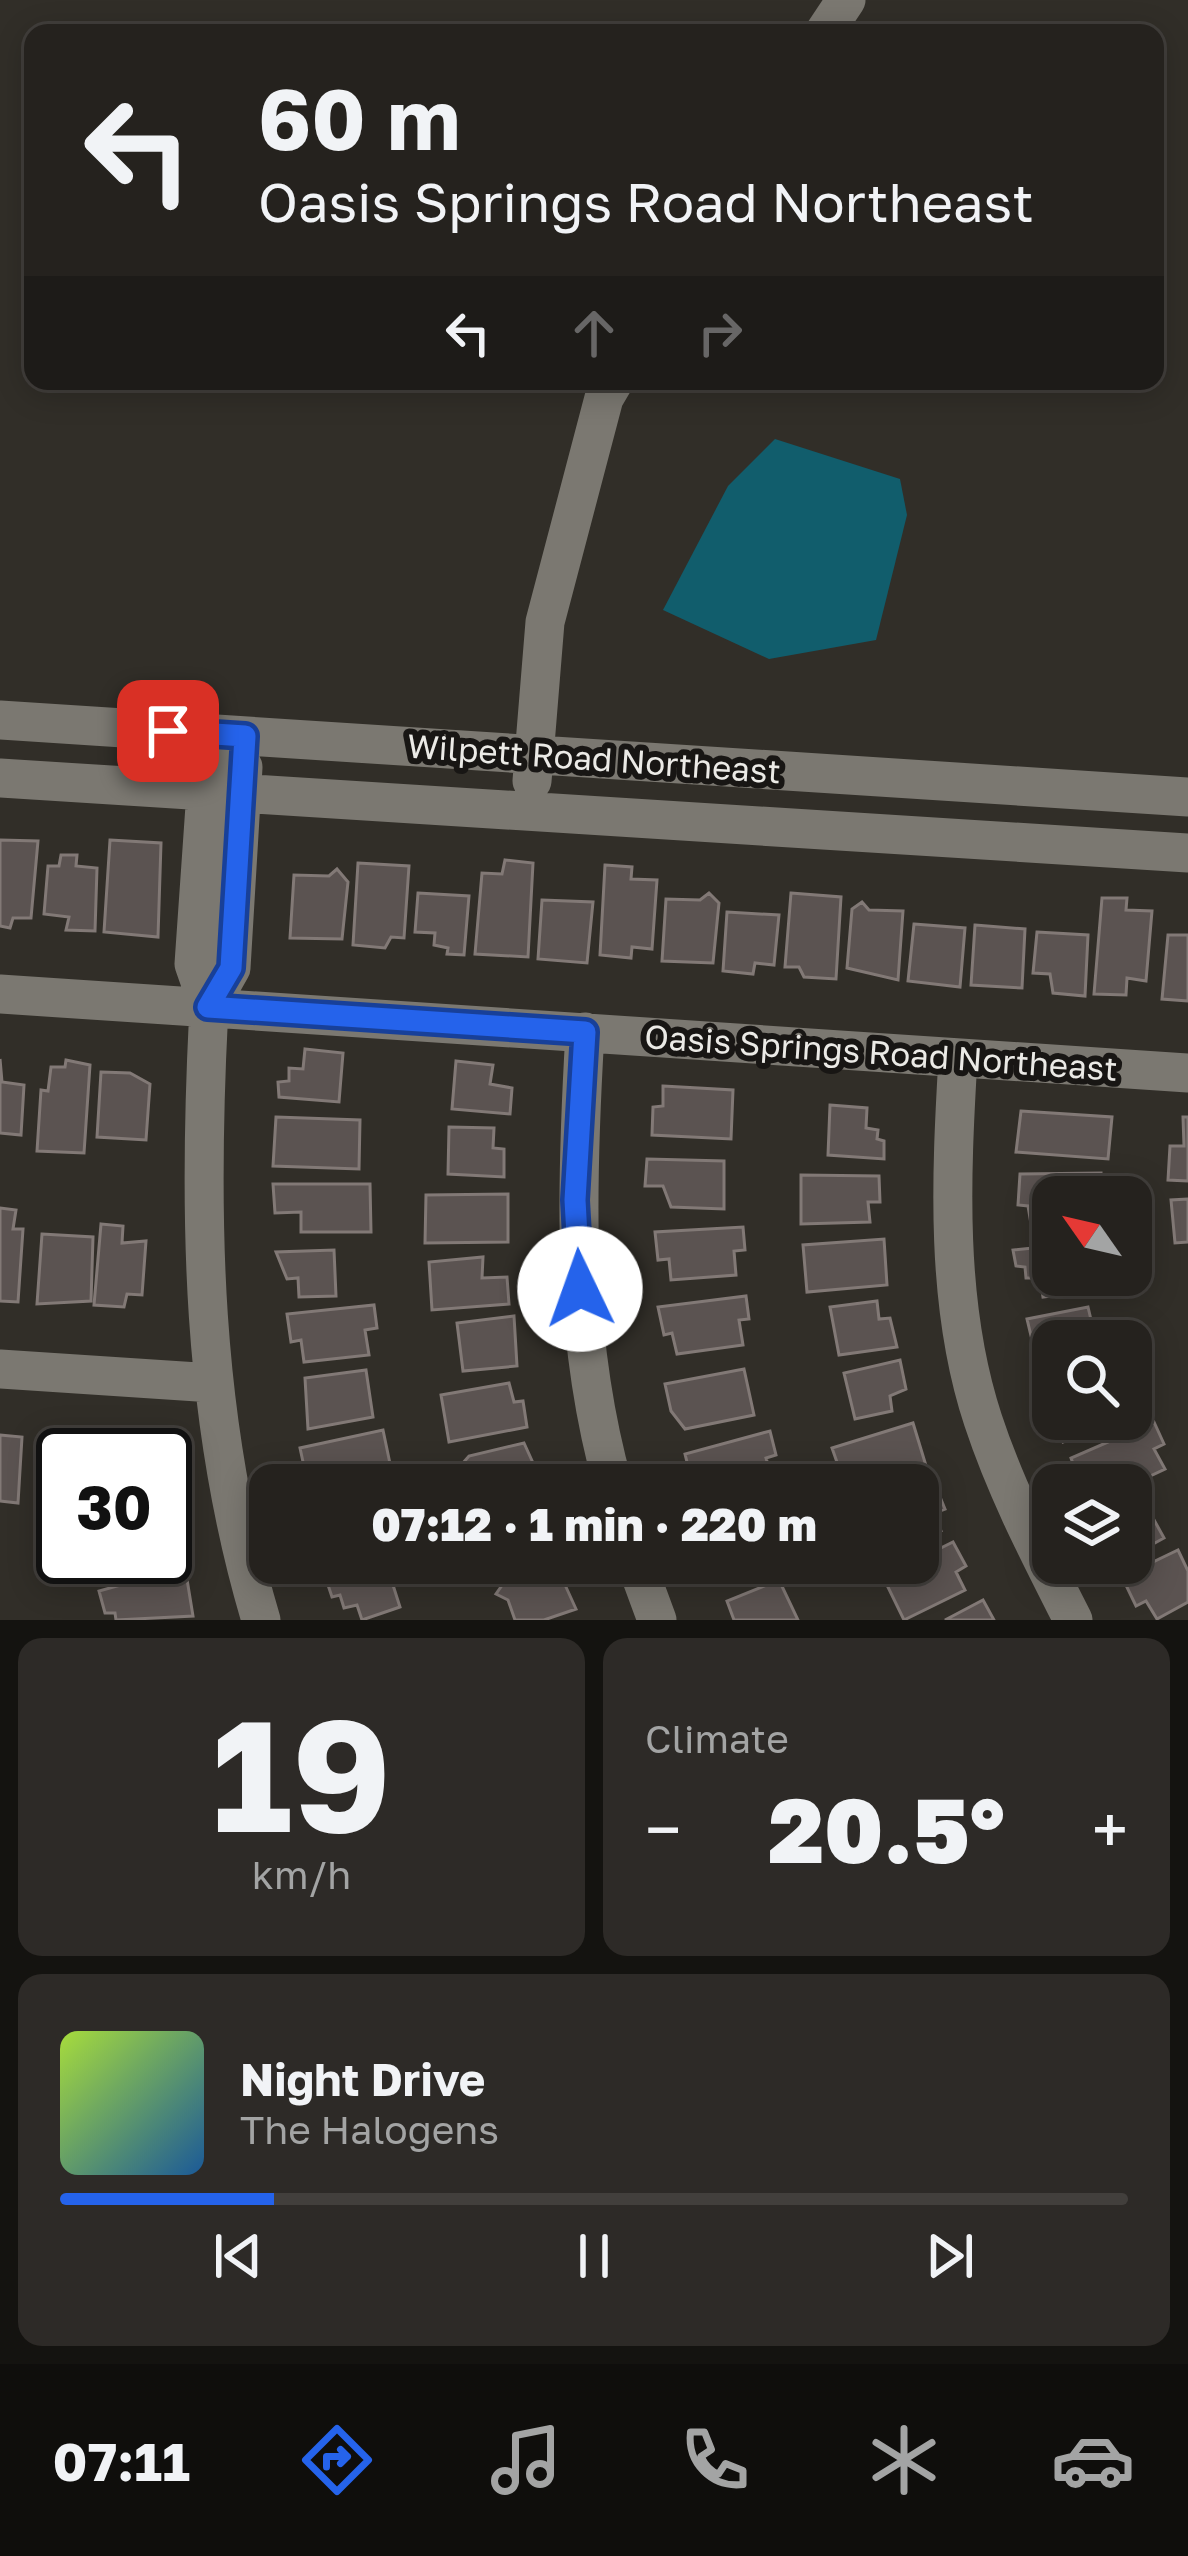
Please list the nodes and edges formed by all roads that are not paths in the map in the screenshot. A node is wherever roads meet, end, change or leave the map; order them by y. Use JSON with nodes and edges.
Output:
{"nodes":[{"id":1,"x":609,"y":390,"type":"edge"},
{"id":2,"x":0,"y":720,"type":"edge"},
{"id":3,"x":227,"y":735,"type":"junction"},
{"id":4,"x":532,"y":754,"type":"junction"},
{"id":5,"x":0,"y":778,"type":"edge"},
{"id":6,"x":224,"y":793,"type":"junction"},
{"id":7,"x":1188,"y":797,"type":"edge"},
{"id":8,"x":532,"y":810,"type":"junction"},
{"id":9,"x":1188,"y":853,"type":"edge"},
{"id":10,"x":0,"y":994,"type":"edge"},
{"id":11,"x":208,"y":1007,"type":"junction"},
{"id":12,"x":585,"y":1032,"type":"junction"},
{"id":13,"x":958,"y":1058,"type":"junction"},
{"id":14,"x":1188,"y":1073,"type":"edge"},
{"id":15,"x":0,"y":1369,"type":"edge"},
{"id":16,"x":214,"y":1383,"type":"junction"},
{"id":17,"x":609,"y":1464,"type":"edge"},
{"id":18,"x":643,"y":1584,"type":"edge"},
{"id":19,"x":261,"y":1620,"type":"edge"},
{"id":20,"x":657,"y":1620,"type":"edge"},
{"id":21,"x":1073,"y":1620,"type":"edge"}],
"edges":[{"from":1,"to":4,"type":"street"},
{"from":2,"to":3,"type":"street","name":"Wilpett Road Northeast"},
{"from":3,"to":4,"type":"street","name":"Wilpett Road Northeast"},
{"from":3,"to":6,"type":"street"},
{"from":4,"to":7,"type":"street","name":"Wilpett Road Northeast"},
{"from":4,"to":8,"type":"street"},
{"from":5,"to":6,"type":"street","name":"Wilpett Road Northeast"},
{"from":6,"to":8,"type":"street","name":"Wilpett Road Northeast"},
{"from":6,"to":11,"type":"street"},
{"from":8,"to":9,"type":"street","name":"Wilpett Road Northeast"},
{"from":10,"to":11,"type":"street","name":"Oasis Springs Road Northeast"},
{"from":11,"to":12,"type":"street","name":"Oasis Springs Road Northeast"},
{"from":11,"to":16,"type":"street"},
{"from":12,"to":13,"type":"street","name":"Oasis Springs Road Northeast"},
{"from":12,"to":17,"type":"street"},
{"from":13,"to":14,"type":"street","name":"Oasis Springs Road Northeast"},
{"from":13,"to":21,"type":"street"},
{"from":15,"to":16,"type":"street"},
{"from":16,"to":19,"type":"street"},
{"from":18,"to":20,"type":"street"}]}
